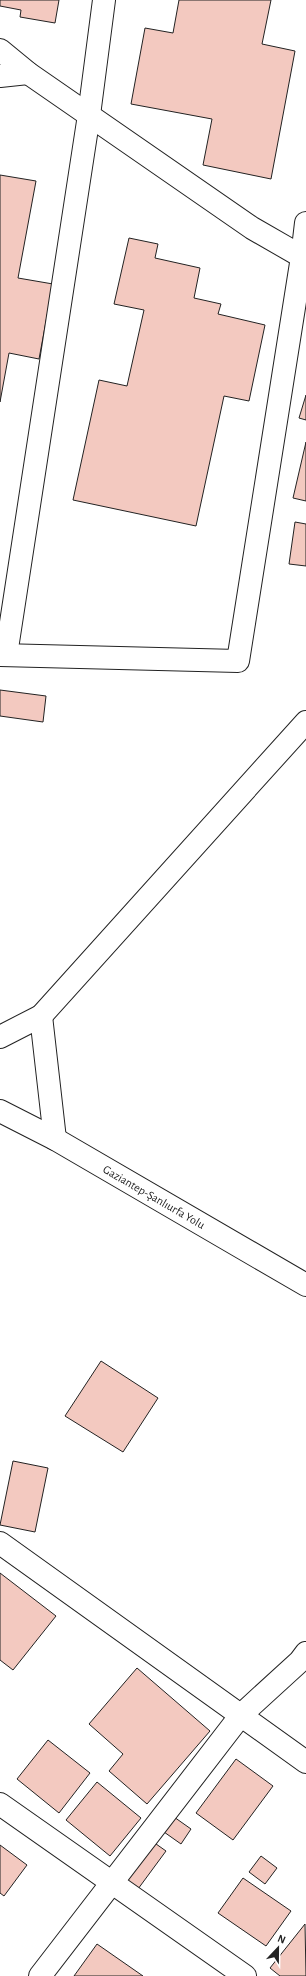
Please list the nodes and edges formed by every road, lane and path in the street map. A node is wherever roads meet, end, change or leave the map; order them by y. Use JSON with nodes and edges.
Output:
{"nodes":[{"id":1,"x":104,"y":0,"type":"edge"},
{"id":2,"x":0,"y":50,"type":"edge"},
{"id":3,"x":28,"y":74,"type":"junction"},
{"id":4,"x":0,"y":76,"type":"edge"},
{"id":5,"x":88,"y":115,"type":"junction"},
{"id":6,"x":306,"y":223,"type":"edge"},
{"id":7,"x":304,"y":258,"type":"edge"},
{"id":8,"x":3,"y":655,"type":"edge"},
{"id":9,"x":306,"y":722,"type":"edge"},
{"id":10,"x":41,"y":1016,"type":"junction"},
{"id":11,"x":0,"y":1037,"type":"edge"},
{"id":12,"x":0,"y":1111,"type":"edge"},
{"id":13,"x":55,"y":1139,"type":"junction"},
{"id":14,"x":306,"y":1285,"type":"edge"},
{"id":15,"x":0,"y":1543,"type":"edge"},
{"id":16,"x":306,"y":1653,"type":"edge"},
{"id":17,"x":241,"y":1715,"type":"junction"},
{"id":18,"x":306,"y":1762,"type":"edge"},
{"id":19,"x":0,"y":1804,"type":"edge"},
{"id":20,"x":113,"y":1882,"type":"junction"},
{"id":21,"x":40,"y":1976,"type":"edge"},
{"id":22,"x":245,"y":1976,"type":"edge"}],
"edges":[{"from":1,"to":5,"type":"street"},
{"from":2,"to":3,"type":"street"},
{"from":3,"to":4,"type":"street"},
{"from":3,"to":5,"type":"street"},
{"from":5,"to":7,"type":"street"},
{"from":5,"to":8,"type":"street"},
{"from":6,"to":7,"type":"street"},
{"from":7,"to":8,"type":"street"},
{"from":9,"to":10,"type":"street"},
{"from":10,"to":11,"type":"street"},
{"from":10,"to":13,"type":"street"},
{"from":12,"to":13,"type":"street","name":"Gaziantep-Şanlıurfa Yolu"},
{"from":13,"to":14,"type":"street","name":"Gaziantep-Şanlıurfa Yolu"},
{"from":15,"to":17,"type":"street"},
{"from":16,"to":17,"type":"street"},
{"from":17,"to":18,"type":"street"},
{"from":17,"to":20,"type":"street"},
{"from":19,"to":20,"type":"street"},
{"from":20,"to":21,"type":"street"},
{"from":20,"to":22,"type":"street"}]}
